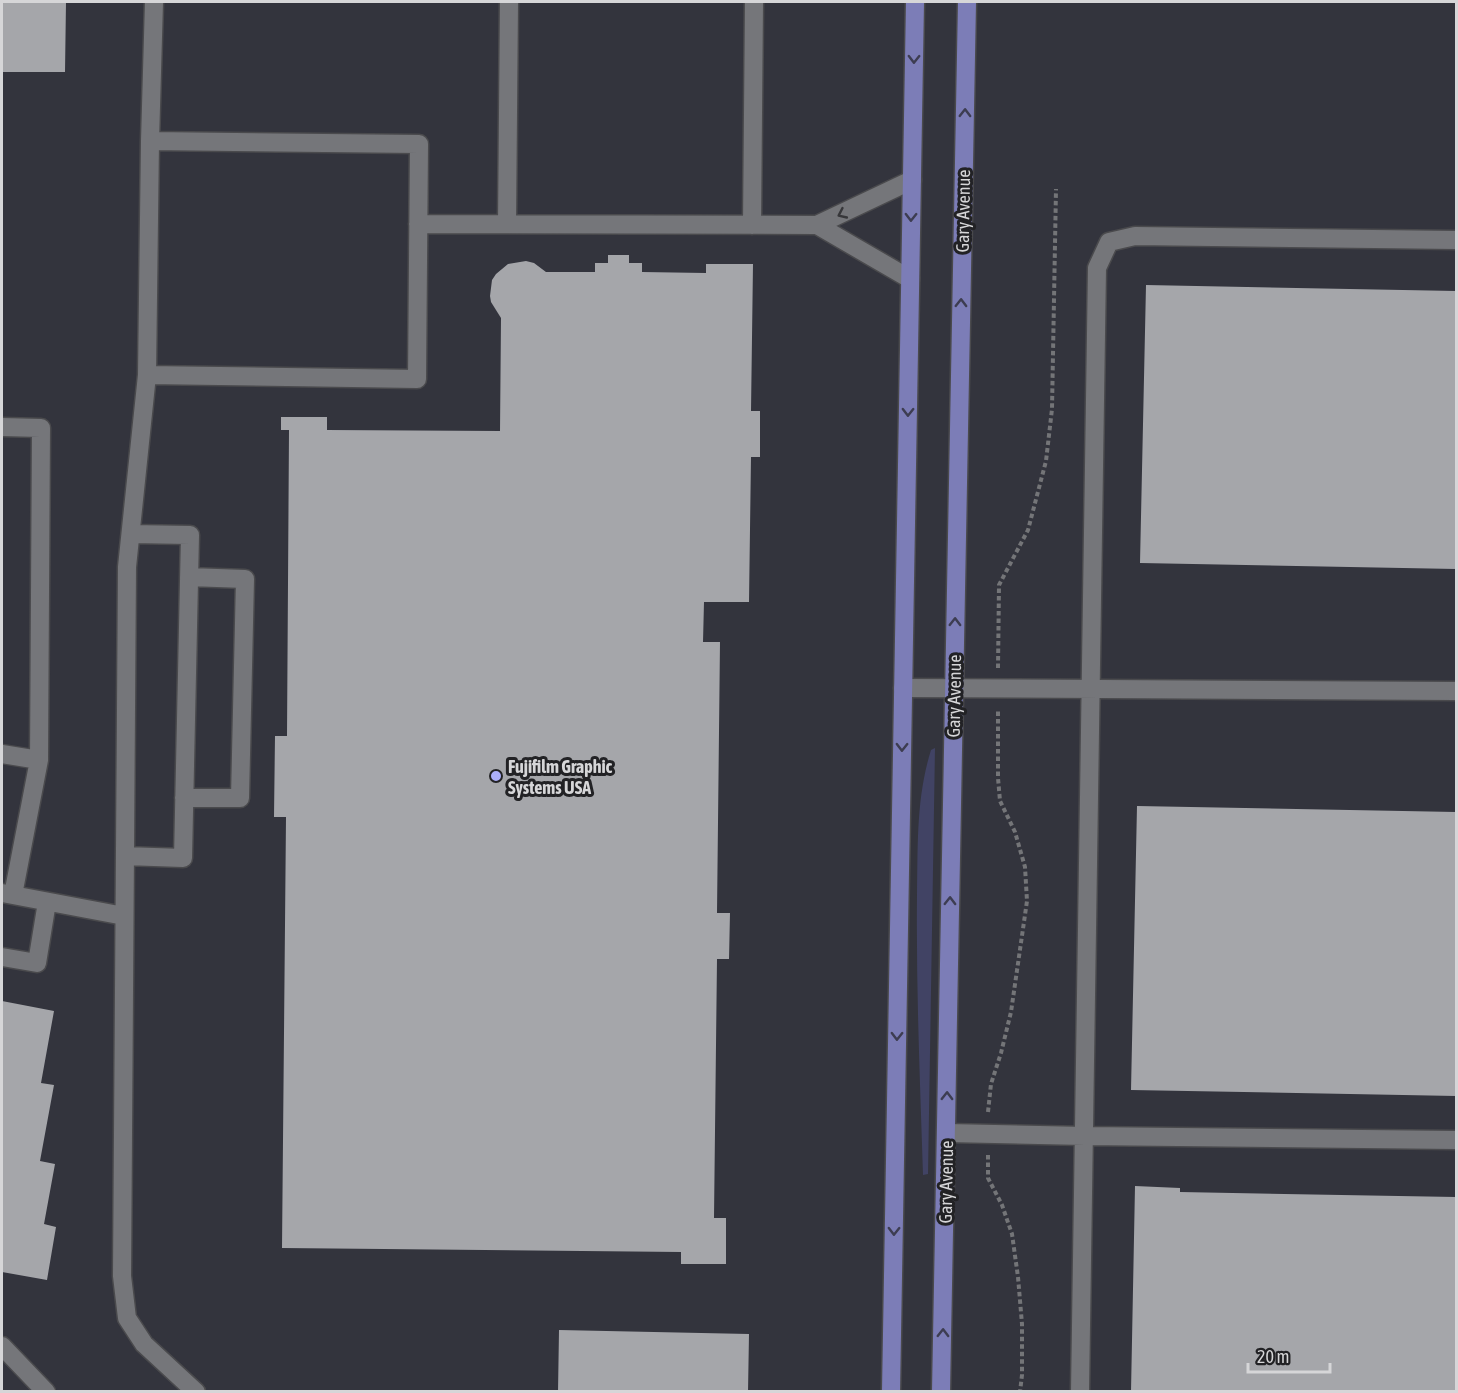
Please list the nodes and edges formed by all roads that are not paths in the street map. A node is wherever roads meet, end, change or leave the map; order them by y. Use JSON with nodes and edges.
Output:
{"nodes":[{"id":1,"x":154,"y":2,"type":"edge"},
{"id":2,"x":509,"y":2,"type":"edge"},
{"id":3,"x":754,"y":2,"type":"edge"},
{"id":4,"x":915,"y":2,"type":"edge"},
{"id":5,"x":967,"y":2,"type":"edge"},
{"id":6,"x":150,"y":141,"type":"junction"},
{"id":7,"x":912,"y":180,"type":"junction"},
{"id":8,"x":507,"y":223,"type":"junction"},
{"id":9,"x":418,"y":224,"type":"junction"},
{"id":10,"x":752,"y":225,"type":"junction"},
{"id":11,"x":817,"y":225,"type":"junction"},
{"id":12,"x":1456,"y":240,"type":"edge"},
{"id":13,"x":910,"y":279,"type":"junction"},
{"id":14,"x":147,"y":375,"type":"junction"},
{"id":15,"x":2,"y":427,"type":"edge"},
{"id":16,"x":131,"y":534,"type":"junction"},
{"id":17,"x":189,"y":577,"type":"junction"},
{"id":18,"x":903,"y":688,"type":"junction"},
{"id":19,"x":954,"y":688,"type":"junction"},
{"id":20,"x":1092,"y":688,"type":"junction"},
{"id":21,"x":1456,"y":691,"type":"edge"},
{"id":22,"x":2,"y":754,"type":"edge"},
{"id":23,"x":39,"y":760,"type":"junction"},
{"id":24,"x":184,"y":798,"type":"junction"},
{"id":25,"x":125,"y":856,"type":"junction"},
{"id":26,"x":7,"y":894,"type":"edge"},
{"id":27,"x":46,"y":902,"type":"junction"},
{"id":28,"x":124,"y":916,"type":"junction"},
{"id":29,"x":2,"y":957,"type":"edge"},
{"id":30,"x":947,"y":1132,"type":"junction"},
{"id":31,"x":1085,"y":1136,"type":"junction"},
{"id":32,"x":1456,"y":1140,"type":"edge"},
{"id":33,"x":2,"y":1346,"type":"edge"},
{"id":34,"x":46,"y":1392,"type":"edge"},
{"id":35,"x":196,"y":1392,"type":"edge"},
{"id":36,"x":891,"y":1392,"type":"edge"},
{"id":37,"x":942,"y":1392,"type":"edge"},
{"id":38,"x":1080,"y":1392,"type":"edge"}],
"edges":[{"from":1,"to":6,"type":"street"},
{"from":2,"to":8,"type":"street"},
{"from":3,"to":10,"type":"street"},
{"from":4,"to":7,"type":"main road","one_way":true},
{"from":19,"to":5,"type":"main road","name":"Gary Avenue","one_way":true},
{"from":6,"to":9,"type":"street"},
{"from":6,"to":14,"type":"street"},
{"from":7,"to":11,"type":"street","one_way":true},
{"from":7,"to":13,"type":"main road","one_way":true},
{"from":8,"to":9,"type":"street"},
{"from":8,"to":10,"type":"street"},
{"from":9,"to":14,"type":"street"},
{"from":10,"to":11,"type":"street"},
{"from":11,"to":13,"type":"street"},
{"from":12,"to":20,"type":"street"},
{"from":13,"to":18,"type":"main road","one_way":true},
{"from":14,"to":16,"type":"street"},
{"from":15,"to":23,"type":"street"},
{"from":16,"to":17,"type":"street"},
{"from":16,"to":25,"type":"street"},
{"from":17,"to":24,"type":"street"},
{"from":17,"to":24,"type":"street"},
{"from":18,"to":19,"type":"street"},
{"from":18,"to":36,"type":"main road","one_way":true},
{"from":19,"to":20,"type":"street"},
{"from":30,"to":19,"type":"main road","name":"Gary Avenue","one_way":true},
{"from":20,"to":21,"type":"street"},
{"from":20,"to":31,"type":"street"},
{"from":22,"to":23,"type":"street"},
{"from":23,"to":26,"type":"street"},
{"from":24,"to":25,"type":"street"},
{"from":25,"to":28,"type":"street"},
{"from":26,"to":27,"type":"street"},
{"from":27,"to":28,"type":"street"},
{"from":27,"to":29,"type":"street"},
{"from":28,"to":35,"type":"street"},
{"from":30,"to":31,"type":"street"},
{"from":37,"to":30,"type":"main road","name":"Gary Avenue","one_way":true},
{"from":31,"to":32,"type":"street"},
{"from":31,"to":38,"type":"street"},
{"from":33,"to":34,"type":"street"}]}
